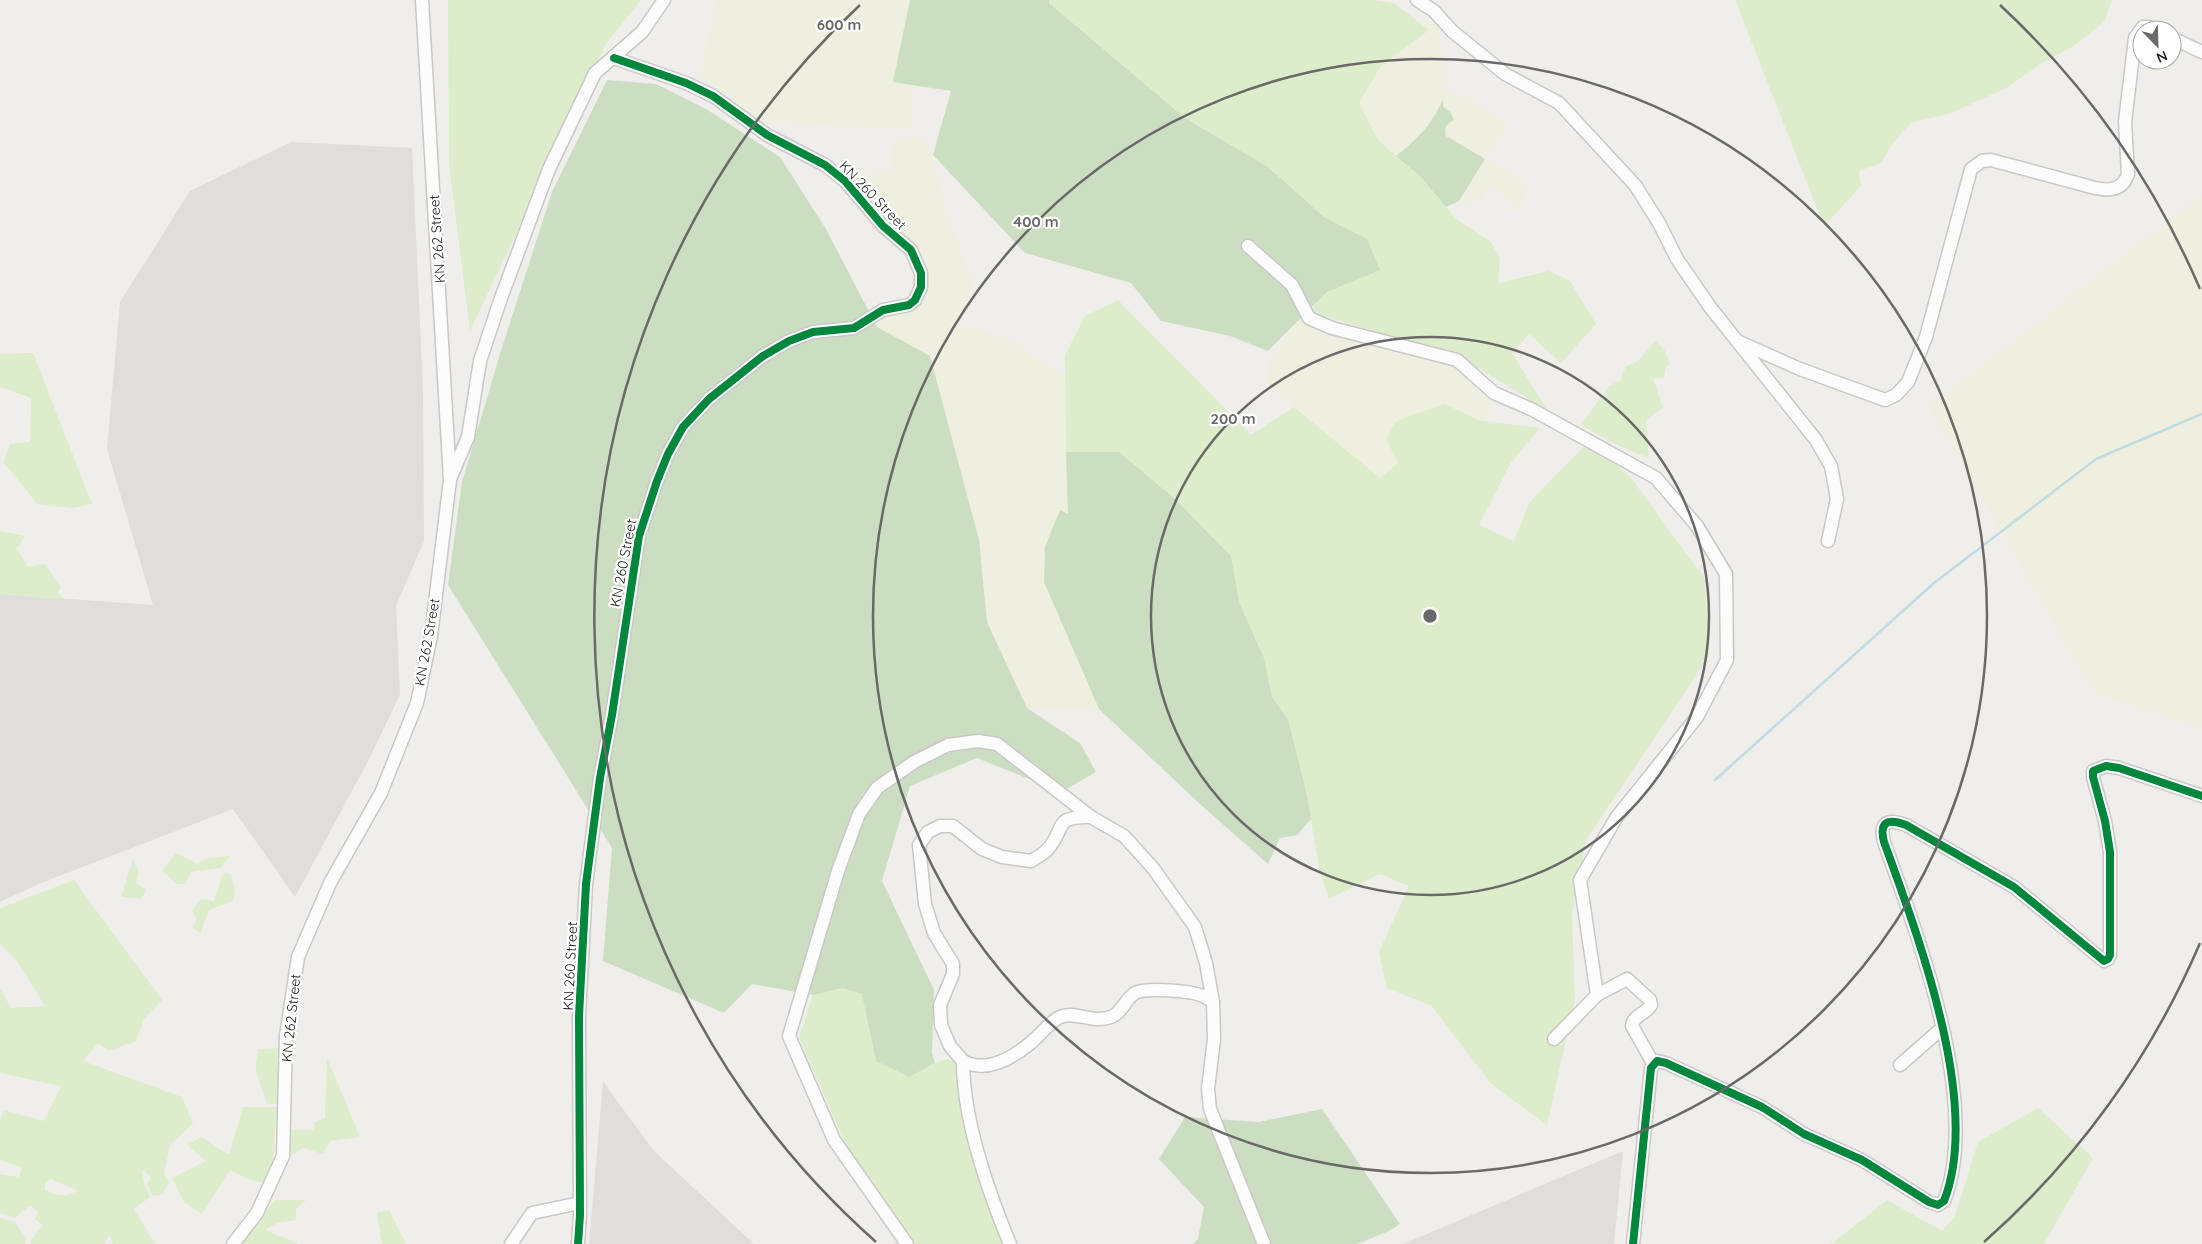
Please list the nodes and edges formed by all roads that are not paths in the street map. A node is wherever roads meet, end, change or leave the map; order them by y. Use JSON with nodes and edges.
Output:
{"nodes":[{"id":1,"x":422,"y":0,"type":"edge"},
{"id":2,"x":664,"y":0,"type":"edge"},
{"id":3,"x":1417,"y":0,"type":"edge"},
{"id":4,"x":2182,"y":43,"type":"edge"},
{"id":5,"x":2202,"y":52,"type":"edge"},
{"id":6,"x":614,"y":58,"type":"junction"},
{"id":7,"x":2132,"y":63,"type":"edge"},
{"id":8,"x":1248,"y":246,"type":"dead end"},
{"id":9,"x":1738,"y":341,"type":"junction"},
{"id":10,"x":450,"y":480,"type":"junction"},
{"id":11,"x":1828,"y":541,"type":"dead end"},
{"id":12,"x":2202,"y":796,"type":"edge"},
{"id":13,"x":1091,"y":816,"type":"junction"},
{"id":14,"x":1597,"y":995,"type":"junction"},
{"id":15,"x":1212,"y":1002,"type":"junction"},
{"id":16,"x":1942,"y":1029,"type":"junction"},
{"id":17,"x":1554,"y":1039,"type":"dead end"},
{"id":18,"x":963,"y":1061,"type":"junction"},
{"id":19,"x":1654,"y":1063,"type":"junction"},
{"id":20,"x":1900,"y":1065,"type":"dead end"},
{"id":21,"x":580,"y":1204,"type":"junction"},
{"id":22,"x":233,"y":1244,"type":"edge"},
{"id":23,"x":511,"y":1244,"type":"edge"},
{"id":24,"x":578,"y":1244,"type":"edge"},
{"id":25,"x":907,"y":1244,"type":"edge"},
{"id":26,"x":1010,"y":1244,"type":"edge"},
{"id":27,"x":1264,"y":1244,"type":"edge"},
{"id":28,"x":1634,"y":1244,"type":"edge"}],
"edges":[{"from":1,"to":10,"type":"street","name":"KN 262 Street"},
{"from":2,"to":6,"type":"street"},
{"from":3,"to":9,"type":"street"},
{"from":4,"to":5,"type":"street"},
{"from":6,"to":10,"type":"street"},
{"from":6,"to":21,"type":"street","name":"KN 260 Street"},
{"from":7,"to":9,"type":"street"},
{"from":8,"to":14,"type":"street"},
{"from":9,"to":11,"type":"street"},
{"from":10,"to":22,"type":"street","name":"KN 262 Street"},
{"from":12,"to":16,"type":"street"},
{"from":13,"to":15,"type":"street"},
{"from":13,"to":18,"type":"street"},
{"from":13,"to":25,"type":"street"},
{"from":14,"to":17,"type":"street"},
{"from":14,"to":19,"type":"street"},
{"from":15,"to":18,"type":"street"},
{"from":15,"to":27,"type":"street"},
{"from":16,"to":19,"type":"street"},
{"from":16,"to":20,"type":"street"},
{"from":18,"to":26,"type":"street"},
{"from":19,"to":28,"type":"street"},
{"from":21,"to":23,"type":"street"},
{"from":21,"to":24,"type":"street","name":"KN 260 Street"}]}
